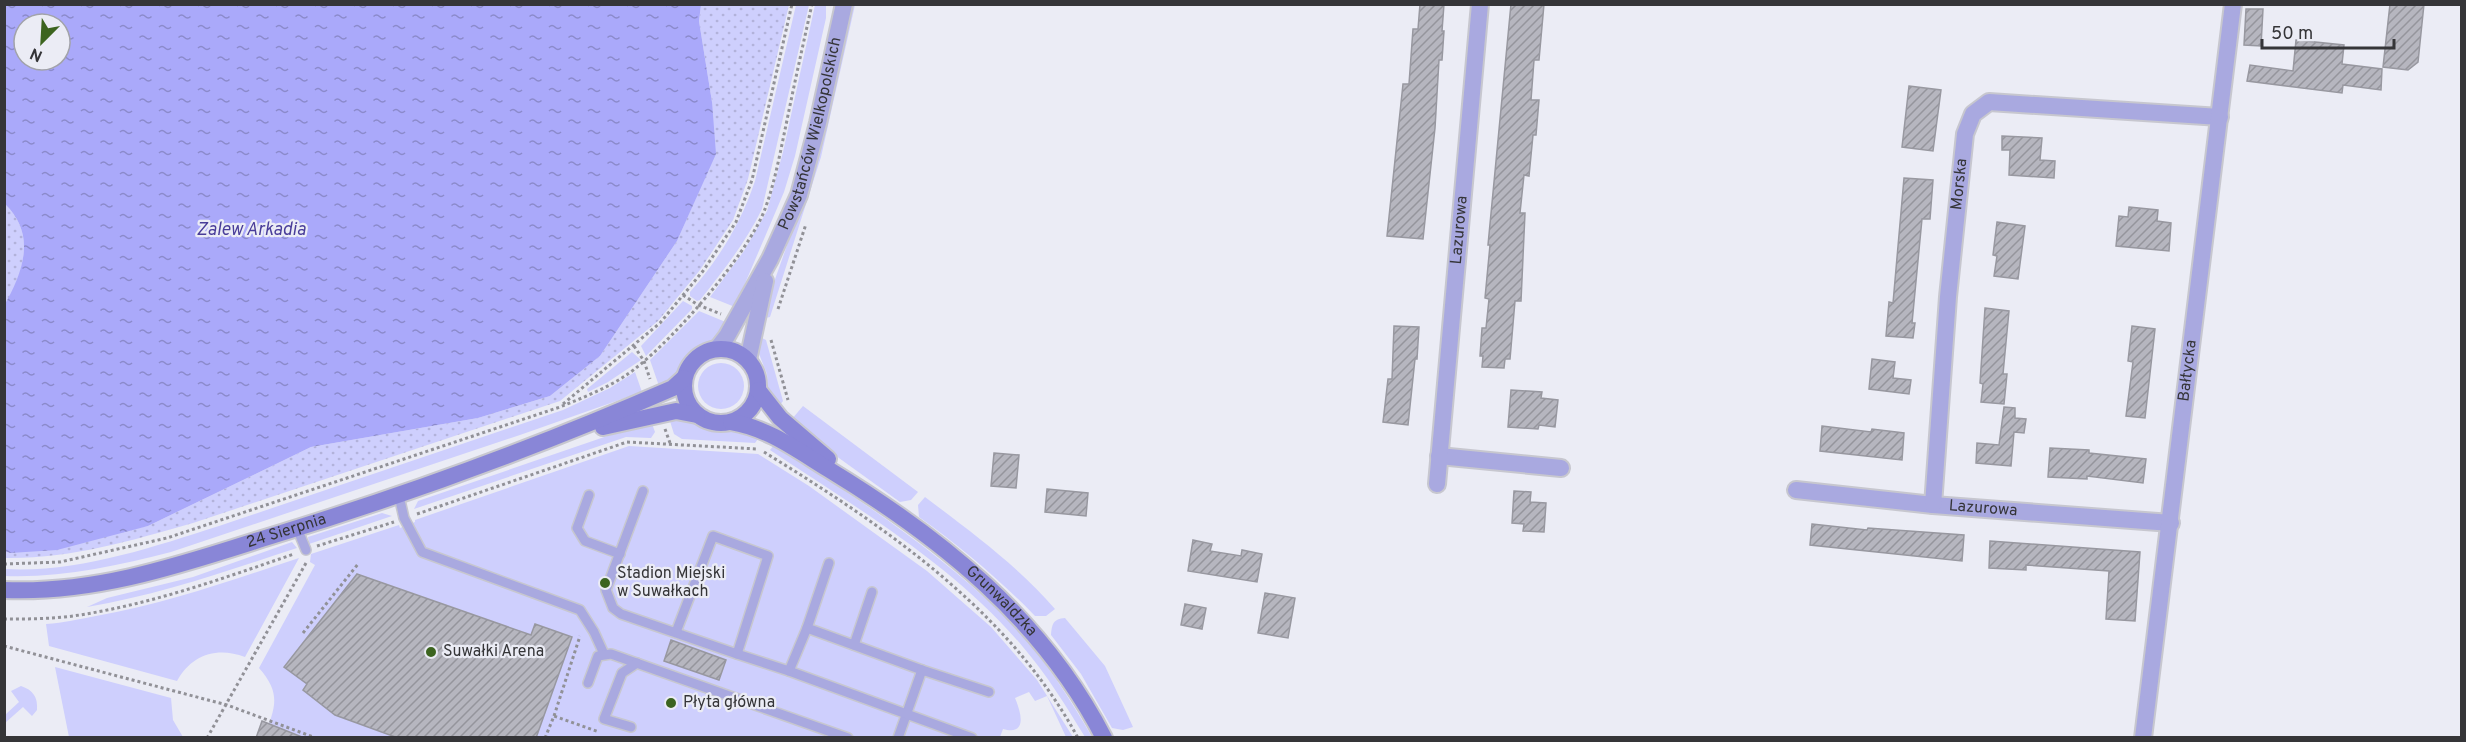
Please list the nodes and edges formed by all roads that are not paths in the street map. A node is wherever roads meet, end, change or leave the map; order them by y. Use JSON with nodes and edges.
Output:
{"nodes":[{"id":1,"x":844,"y":4,"type":"edge"},
{"id":2,"x":1480,"y":4,"type":"edge"},
{"id":3,"x":2233,"y":4,"type":"edge"},
{"id":4,"x":2220,"y":117,"type":"junction"},
{"id":5,"x":770,"y":259,"type":"junction"},
{"id":6,"x":717,"y":349,"type":"junction"},
{"id":7,"x":748,"y":360,"type":"junction"},
{"id":8,"x":684,"y":378,"type":"junction"},
{"id":9,"x":758,"y":390,"type":"junction"},
{"id":10,"x":697,"y":415,"type":"junction"},
{"id":11,"x":731,"y":422,"type":"junction"},
{"id":12,"x":558,"y":438,"type":"junction"},
{"id":13,"x":1439,"y":456,"type":"junction"},
{"id":14,"x":1561,"y":468,"type":"dead end"},
{"id":15,"x":1437,"y":484,"type":"dead end"},
{"id":16,"x":1796,"y":490,"type":"dead end"},
{"id":17,"x":643,"y":491,"type":"dead end"},
{"id":18,"x":867,"y":493,"type":"junction"},
{"id":19,"x":589,"y":495,"type":"dead end"},
{"id":20,"x":399,"y":496,"type":"junction"},
{"id":21,"x":1933,"y":505,"type":"junction"},
{"id":22,"x":2171,"y":522,"type":"junction"},
{"id":23,"x":297,"y":528,"type":"junction"},
{"id":24,"x":306,"y":550,"type":"road end"},
{"id":25,"x":620,"y":554,"type":"junction"},
{"id":26,"x":829,"y":563,"type":"dead end"},
{"id":27,"x":4,"y":590,"type":"edge"},
{"id":28,"x":872,"y":592,"type":"dead end"},
{"id":29,"x":807,"y":628,"type":"junction"},
{"id":30,"x":676,"y":632,"type":"junction"},
{"id":31,"x":854,"y":645,"type":"junction"},
{"id":32,"x":604,"y":654,"type":"junction"},
{"id":33,"x":737,"y":654,"type":"junction"},
{"id":34,"x":637,"y":663,"type":"junction"},
{"id":35,"x":922,"y":670,"type":"junction"},
{"id":36,"x":789,"y":671,"type":"junction"},
{"id":37,"x":588,"y":683,"type":"dead end"},
{"id":38,"x":989,"y":692,"type":"dead end"},
{"id":39,"x":906,"y":714,"type":"junction"},
{"id":40,"x":631,"y":727,"type":"dead end"},
{"id":41,"x":848,"y":738,"type":"edge"},
{"id":42,"x":897,"y":738,"type":"edge"},
{"id":43,"x":972,"y":738,"type":"edge"},
{"id":44,"x":1104,"y":738,"type":"edge"},
{"id":45,"x":2144,"y":738,"type":"edge"}],
"edges":[{"from":1,"to":5,"type":"street","name":"Powstańców Wielkopolskich"},
{"from":2,"to":13,"type":"street","name":"Lazurowa"},
{"from":3,"to":4,"type":"street","name":"Bałtycka"},
{"from":4,"to":21,"type":"street","name":"Morska"},
{"from":4,"to":22,"type":"street","name":"Bałtycka"},
{"from":5,"to":6,"type":"street","name":"Powstańców Wielkopolskich"},
{"from":5,"to":7,"type":"street","name":"Powstańców Wielkopolskich"},
{"from":6,"to":7,"type":"main road"},
{"from":6,"to":8,"type":"main road"},
{"from":7,"to":9,"type":"main road"},
{"from":8,"to":10,"type":"main road"},
{"from":8,"to":12,"type":"main road","name":"24 Sierpnia"},
{"from":9,"to":11,"type":"main road"},
{"from":9,"to":18,"type":"main road","name":"Grunwaldzka"},
{"from":10,"to":11,"type":"main road"},
{"from":10,"to":12,"type":"main road","name":"24 Sierpnia"},
{"from":11,"to":18,"type":"main road","name":"Grunwaldzka"},
{"from":12,"to":20,"type":"main road","name":"24 Sierpnia"},
{"from":13,"to":14,"type":"street"},
{"from":13,"to":15,"type":"street","name":"Lazurowa"},
{"from":16,"to":21,"type":"street","name":"Lazurowa"},
{"from":17,"to":25,"type":"lane"},
{"from":18,"to":44,"type":"main road","name":"Grunwaldzka"},
{"from":19,"to":25,"type":"lane"},
{"from":20,"to":23,"type":"main road","name":"24 Sierpnia"},
{"from":20,"to":32,"type":"lane"},
{"from":21,"to":22,"type":"street","name":"Lazurowa"},
{"from":22,"to":45,"type":"street","name":"Bałtycka"},
{"from":23,"to":24,"type":"lane"},
{"from":23,"to":27,"type":"main road","name":"24 Sierpnia"},
{"from":25,"to":30,"type":"lane"},
{"from":26,"to":29,"type":"lane"},
{"from":28,"to":31,"type":"lane"},
{"from":29,"to":31,"type":"lane"},
{"from":29,"to":36,"type":"lane"},
{"from":30,"to":33,"type":"lane"},
{"from":30,"to":33,"type":"lane"},
{"from":31,"to":35,"type":"lane"},
{"from":32,"to":34,"type":"lane"},
{"from":32,"to":37,"type":"lane"},
{"from":33,"to":36,"type":"lane"},
{"from":34,"to":40,"type":"lane"},
{"from":34,"to":41,"type":"lane"},
{"from":35,"to":38,"type":"lane"},
{"from":35,"to":39,"type":"lane"},
{"from":36,"to":39,"type":"lane"},
{"from":39,"to":42,"type":"lane"},
{"from":39,"to":43,"type":"lane"}]}
